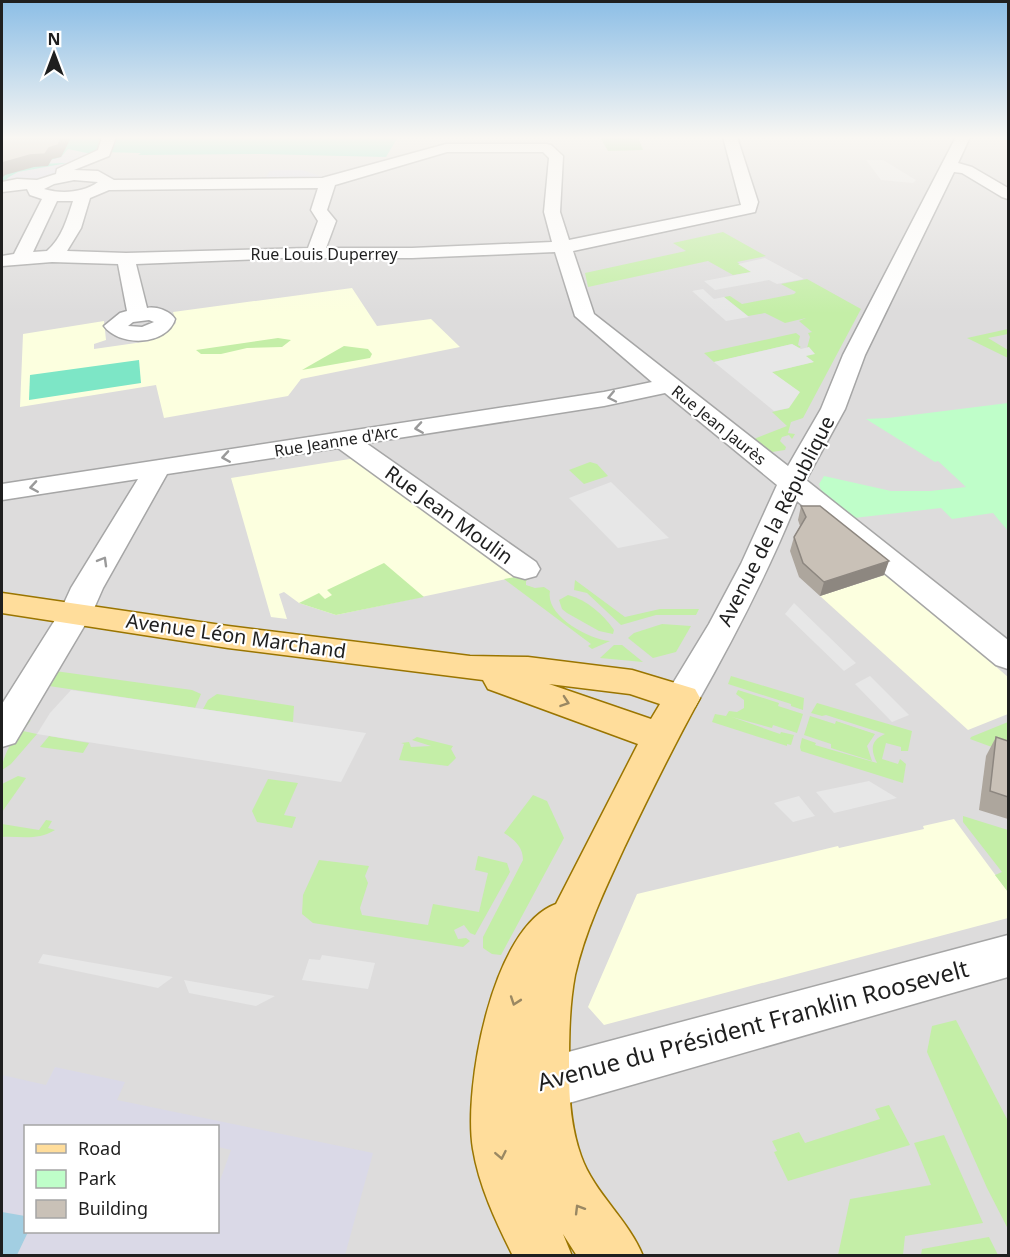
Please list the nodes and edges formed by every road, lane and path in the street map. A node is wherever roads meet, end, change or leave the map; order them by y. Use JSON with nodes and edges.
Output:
{"nodes":[{"id":1,"x":52,"y":196,"type":"joint"},
{"id":2,"x":57,"y":196,"type":"edge"},
{"id":3,"x":83,"y":196,"type":"edge"},
{"id":4,"x":324,"y":196,"type":"edge"},
{"id":5,"x":553,"y":196,"type":"edge"},
{"id":6,"x":748,"y":196,"type":"edge"},
{"id":7,"x":934,"y":196,"type":"edge"},
{"id":8,"x":562,"y":246,"type":"junction"},
{"id":9,"x":57,"y":253,"type":"junction"},
{"id":10,"x":315,"y":253,"type":"junction"},
{"id":11,"x":23,"y":255,"type":"junction"},
{"id":12,"x":2,"y":256,"type":"edge"},
{"id":13,"x":126,"y":259,"type":"junction"},
{"id":14,"x":2,"y":261,"type":"edge"},
{"id":15,"x":138,"y":314,"type":"dead end"},
{"id":16,"x":669,"y":385,"type":"junction"},
{"id":17,"x":345,"y":440,"type":"junction"},
{"id":18,"x":154,"y":468,"type":"junction"},
{"id":19,"x":791,"y":483,"type":"junction"},
{"id":20,"x":2,"y":492,"type":"edge"},
{"id":21,"x":525,"y":569,"type":"dead end"},
{"id":22,"x":2,"y":603,"type":"edge"},
{"id":23,"x":76,"y":613,"type":"junction"},
{"id":24,"x":1008,"y":657,"type":"edge"},
{"id":25,"x":470,"y":668,"type":"junction"},
{"id":26,"x":682,"y":698,"type":"junction"},
{"id":27,"x":2,"y":733,"type":"edge"},
{"id":28,"x":660,"y":736,"type":"junction"},
{"id":29,"x":1008,"y":956,"type":"edge"},
{"id":30,"x":521,"y":1091,"type":"junction"},
{"id":31,"x":543,"y":1256,"type":"edge"},
{"id":32,"x":614,"y":1256,"type":"edge"}],
"edges":[{"from":1,"to":2,"type":"street"},
{"from":1,"to":11,"type":"street"},
{"from":3,"to":9,"type":"street"},
{"from":4,"to":10,"type":"street"},
{"from":5,"to":8,"type":"street","name":"Rue Jean Jaurès"},
{"from":6,"to":8,"type":"street","name":"Rue Louis Duperrey"},
{"from":7,"to":19,"type":"street","name":"Avenue de la République"},
{"from":8,"to":10,"type":"street","name":"Rue Louis Duperrey"},
{"from":8,"to":16,"type":"street","name":"Rue Jean Jaurès"},
{"from":9,"to":11,"type":"street","name":"Rue Louis Duperrey"},
{"from":9,"to":13,"type":"street","name":"Rue Louis Duperrey"},
{"from":10,"to":13,"type":"street","name":"Rue Louis Duperrey"},
{"from":11,"to":12,"type":"street","name":"Rue Louis Duperrey"},
{"from":11,"to":14,"type":"street","name":"Rue Louis Duperrey"},
{"from":13,"to":15,"type":"street"},
{"from":16,"to":17,"type":"street","name":"Rue Jeanne d'Arc","one_way":true},
{"from":16,"to":19,"type":"street","name":"Rue Jean Jaurès"},
{"from":17,"to":18,"type":"street","name":"Rue Jeanne d'Arc","one_way":true},
{"from":17,"to":21,"type":"street","name":"Rue Jean Moulin"},
{"from":18,"to":20,"type":"street","name":"Rue Jeanne d'Arc","one_way":true},
{"from":23,"to":18,"type":"street","one_way":true},
{"from":19,"to":24,"type":"street","name":"Rue Jean Jaurès"},
{"from":19,"to":26,"type":"street","name":"Avenue de la République"},
{"from":22,"to":23,"type":"main road","name":"Avenue Léon Marchand"},
{"from":23,"to":25,"type":"main road","name":"Avenue Léon Marchand"},
{"from":23,"to":27,"type":"street"},
{"from":25,"to":26,"type":"main road","name":"Avenue Léon Marchand"},
{"from":25,"to":28,"type":"main road","name":"Avenue Léon Marchand","one_way":true},
{"from":26,"to":28,"type":"main road","name":"Avenue de la République"},
{"from":28,"to":30,"type":"main road","name":"Avenue de la République"},
{"from":29,"to":30,"type":"street","name":"Avenue du Président Franklin Roosevelt"},
{"from":30,"to":31,"type":"main road","one_way":true},
{"from":32,"to":30,"type":"main road","one_way":true}]}
